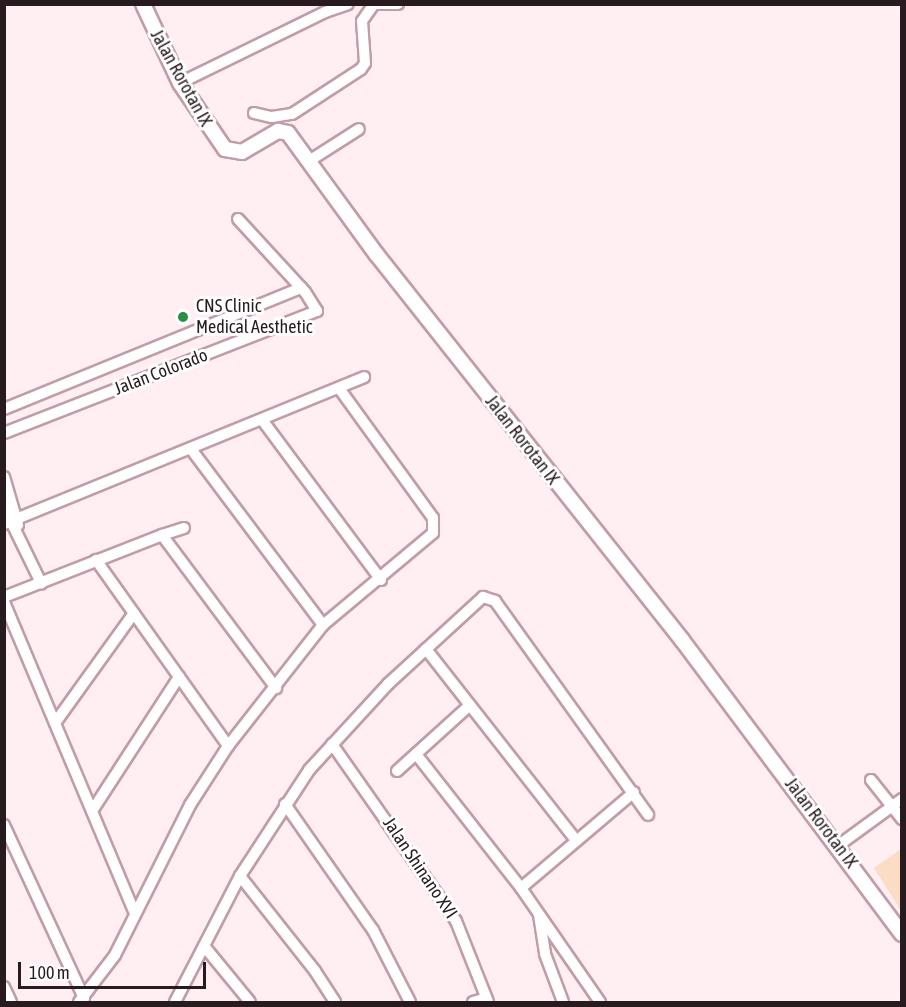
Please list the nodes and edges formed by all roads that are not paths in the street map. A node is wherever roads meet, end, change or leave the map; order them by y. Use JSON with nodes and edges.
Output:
{"nodes":[{"id":1,"x":143,"y":4,"type":"edge"},
{"id":2,"x":348,"y":4,"type":"edge"},
{"id":3,"x":398,"y":4,"type":"edge"},
{"id":4,"x":372,"y":5,"type":"edge"},
{"id":5,"x":180,"y":83,"type":"junction"},
{"id":6,"x":254,"y":113,"type":"dead end"},
{"id":7,"x":358,"y":129,"type":"dead end"},
{"id":8,"x":309,"y":161,"type":"junction"},
{"id":9,"x":238,"y":219,"type":"dead end"},
{"id":10,"x":301,"y":288,"type":"junction"},
{"id":11,"x":364,"y":377,"type":"dead end"},
{"id":12,"x":339,"y":388,"type":"junction"},
{"id":13,"x":4,"y":409,"type":"edge"},
{"id":14,"x":263,"y":421,"type":"junction"},
{"id":15,"x":4,"y":433,"type":"edge"},
{"id":16,"x":191,"y":448,"type":"junction"},
{"id":17,"x":4,"y":477,"type":"edge"},
{"id":18,"x":4,"y":507,"type":"edge"},
{"id":19,"x":11,"y":521,"type":"edge"},
{"id":20,"x":184,"y":528,"type":"dead end"},
{"id":21,"x":162,"y":535,"type":"junction"},
{"id":22,"x":96,"y":560,"type":"junction"},
{"id":23,"x":381,"y":580,"type":"junction"},
{"id":24,"x":41,"y":583,"type":"junction"},
{"id":25,"x":4,"y":597,"type":"edge"},
{"id":26,"x":4,"y":602,"type":"edge"},
{"id":27,"x":134,"y":613,"type":"junction"},
{"id":28,"x":323,"y":625,"type":"junction"},
{"id":29,"x":426,"y":649,"type":"junction"},
{"id":30,"x":179,"y":677,"type":"junction"},
{"id":31,"x":276,"y":688,"type":"junction"},
{"id":32,"x":470,"y":705,"type":"junction"},
{"id":33,"x":55,"y":723,"type":"junction"},
{"id":34,"x":332,"y":744,"type":"junction"},
{"id":35,"x":228,"y":746,"type":"junction"},
{"id":36,"x":416,"y":754,"type":"junction"},
{"id":37,"x":397,"y":771,"type":"dead end"},
{"id":38,"x":871,"y":780,"type":"dead end"},
{"id":39,"x":634,"y":792,"type":"junction"},
{"id":40,"x":902,"y":799,"type":"edge"},
{"id":41,"x":285,"y":804,"type":"junction"},
{"id":42,"x":892,"y":806,"type":"junction"},
{"id":43,"x":92,"y":811,"type":"junction"},
{"id":44,"x":648,"y":815,"type":"dead end"},
{"id":45,"x":902,"y":819,"type":"edge"},
{"id":46,"x":4,"y":825,"type":"edge"},
{"id":47,"x":576,"y":840,"type":"junction"},
{"id":48,"x":839,"y":845,"type":"junction"},
{"id":49,"x":240,"y":876,"type":"junction"},
{"id":50,"x":521,"y":888,"type":"junction"},
{"id":51,"x":134,"y":911,"type":"junction"},
{"id":52,"x":538,"y":912,"type":"junction"},
{"id":53,"x":902,"y":934,"type":"edge"},
{"id":54,"x":204,"y":946,"type":"junction"},
{"id":55,"x":4,"y":987,"type":"edge"},
{"id":56,"x":81,"y":1000,"type":"edge"},
{"id":57,"x":487,"y":1000,"type":"edge"},
{"id":58,"x":11,"y":1002,"type":"edge"},
{"id":59,"x":175,"y":1002,"type":"edge"},
{"id":60,"x":250,"y":1002,"type":"edge"},
{"id":61,"x":335,"y":1002,"type":"edge"},
{"id":62,"x":410,"y":1002,"type":"edge"},
{"id":63,"x":473,"y":1002,"type":"edge"},
{"id":64,"x":563,"y":1002,"type":"edge"},
{"id":65,"x":600,"y":1002,"type":"edge"}],
"edges":[{"from":1,"to":5,"type":"street","name":"Jalan Rorotan IX"},
{"from":2,"to":5,"type":"street"},
{"from":3,"to":4,"type":"street"},
{"from":4,"to":6,"type":"street"},
{"from":5,"to":8,"type":"street","name":"Jalan Rorotan IX"},
{"from":7,"to":8,"type":"street"},
{"from":8,"to":48,"type":"street","name":"Jalan Rorotan IX"},
{"from":9,"to":10,"type":"street"},
{"from":10,"to":13,"type":"street","name":"Jalan Colorado"},
{"from":10,"to":15,"type":"street","name":"Jalan Colorado"},
{"from":11,"to":12,"type":"street"},
{"from":12,"to":14,"type":"street"},
{"from":12,"to":23,"type":"street"},
{"from":14,"to":16,"type":"street"},
{"from":14,"to":23,"type":"street"},
{"from":16,"to":19,"type":"street"},
{"from":16,"to":28,"type":"street"},
{"from":17,"to":19,"type":"street"},
{"from":18,"to":19,"type":"street"},
{"from":19,"to":24,"type":"street"},
{"from":20,"to":21,"type":"street"},
{"from":21,"to":22,"type":"street"},
{"from":21,"to":31,"type":"street"},
{"from":22,"to":24,"type":"street"},
{"from":22,"to":27,"type":"street"},
{"from":23,"to":28,"type":"street"},
{"from":24,"to":25,"type":"street"},
{"from":26,"to":33,"type":"street"},
{"from":27,"to":30,"type":"street"},
{"from":27,"to":33,"type":"street"},
{"from":28,"to":31,"type":"street"},
{"from":29,"to":32,"type":"street"},
{"from":29,"to":34,"type":"street"},
{"from":29,"to":39,"type":"street"},
{"from":30,"to":35,"type":"street"},
{"from":30,"to":43,"type":"street"},
{"from":31,"to":35,"type":"street"},
{"from":32,"to":36,"type":"street"},
{"from":32,"to":47,"type":"street"},
{"from":33,"to":43,"type":"street"},
{"from":34,"to":41,"type":"street"},
{"from":34,"to":57,"type":"street","name":"Jalan Shinano XVI"},
{"from":35,"to":51,"type":"street"},
{"from":36,"to":37,"type":"street"},
{"from":36,"to":50,"type":"street"},
{"from":38,"to":42,"type":"street"},
{"from":39,"to":44,"type":"street"},
{"from":39,"to":47,"type":"street"},
{"from":40,"to":42,"type":"street"},
{"from":41,"to":49,"type":"street"},
{"from":41,"to":62,"type":"street"},
{"from":42,"to":45,"type":"street"},
{"from":42,"to":48,"type":"street"},
{"from":43,"to":51,"type":"street"},
{"from":46,"to":56,"type":"street"},
{"from":47,"to":50,"type":"street"},
{"from":48,"to":53,"type":"street","name":"Jalan Rorotan IX"},
{"from":49,"to":54,"type":"street"},
{"from":49,"to":61,"type":"street"},
{"from":50,"to":52,"type":"street"},
{"from":51,"to":56,"type":"street"},
{"from":52,"to":64,"type":"street"},
{"from":52,"to":65,"type":"street"},
{"from":54,"to":59,"type":"street"},
{"from":54,"to":60,"type":"street"},
{"from":55,"to":58,"type":"street"},
{"from":57,"to":63,"type":"street"}]}
